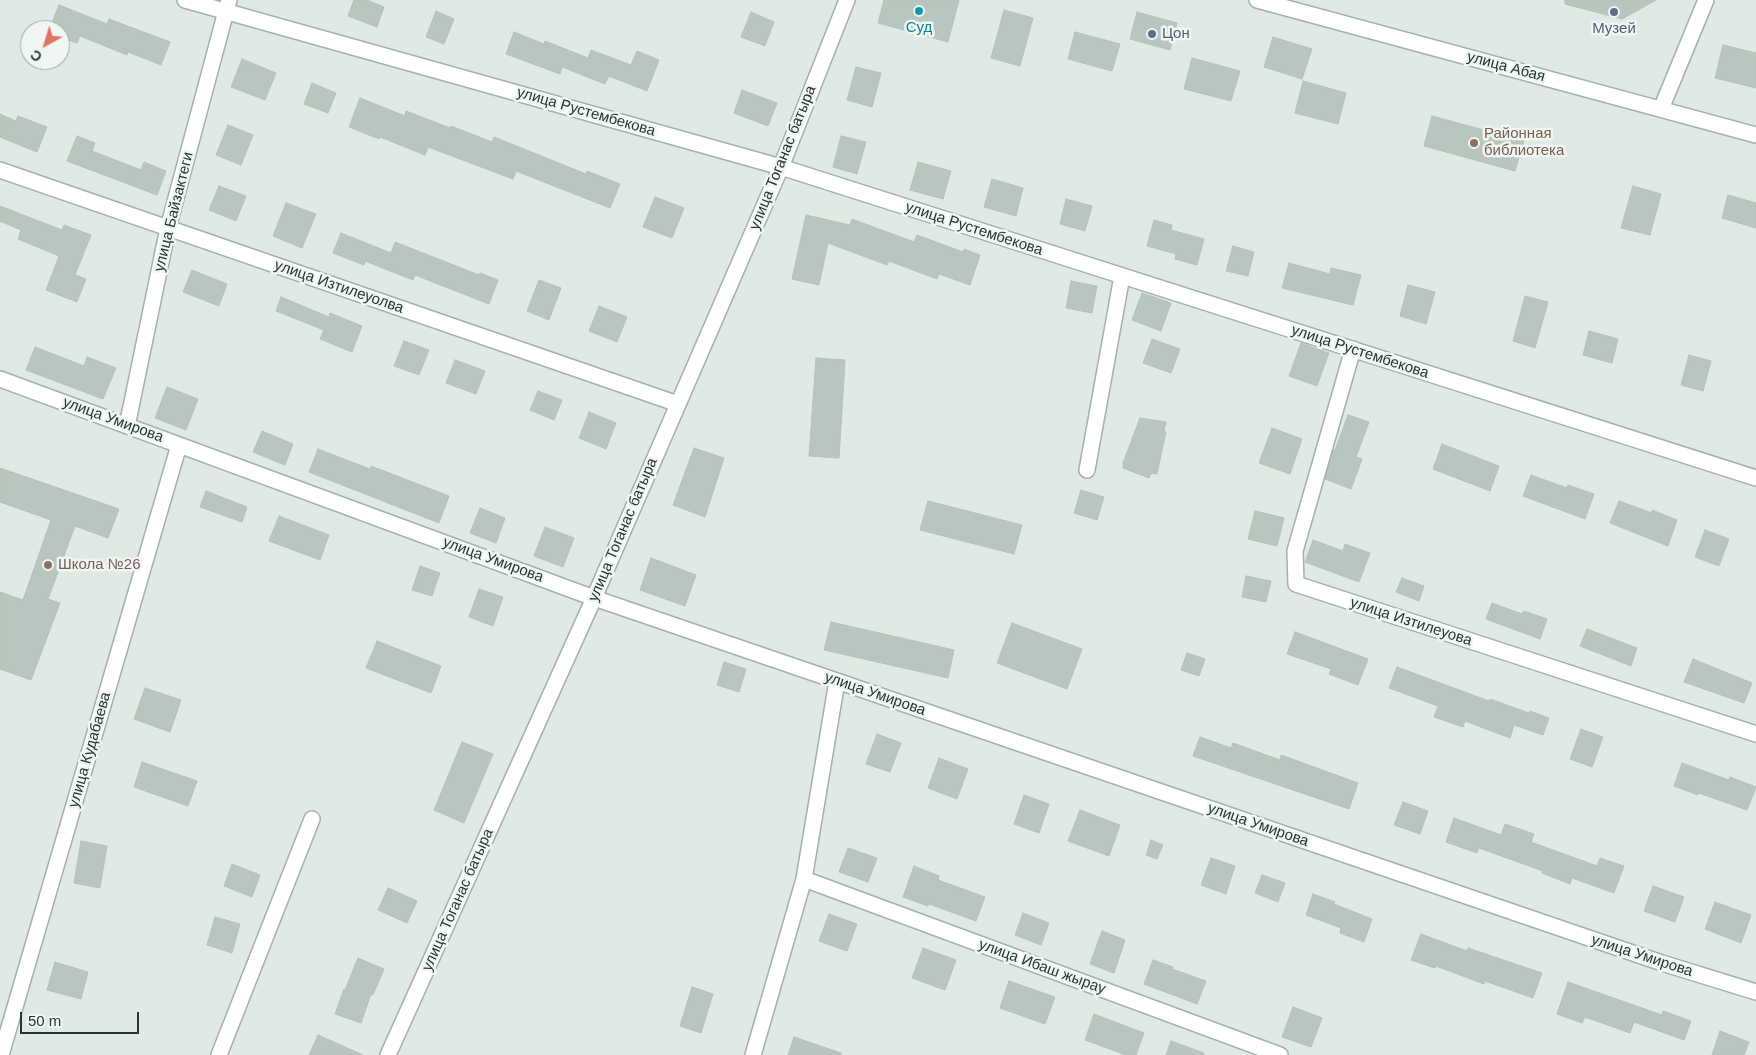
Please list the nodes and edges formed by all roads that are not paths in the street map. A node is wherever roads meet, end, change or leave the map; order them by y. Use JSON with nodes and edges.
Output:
{"nodes":[{"id":1,"x":186,"y":0,"type":"edge"},
{"id":2,"x":847,"y":0,"type":"edge"},
{"id":3,"x":1257,"y":0,"type":"edge"},
{"id":4,"x":1706,"y":0,"type":"edge"},
{"id":5,"x":228,"y":6,"type":"edge"},
{"id":6,"x":1661,"y":109,"type":"junction"},
{"id":7,"x":1756,"y":135,"type":"edge"},
{"id":8,"x":781,"y":167,"type":"junction"},
{"id":9,"x":0,"y":170,"type":"edge"},
{"id":10,"x":168,"y":228,"type":"junction"},
{"id":11,"x":1122,"y":276,"type":"junction"},
{"id":12,"x":1352,"y":349,"type":"junction"},
{"id":13,"x":0,"y":379,"type":"edge"},
{"id":14,"x":678,"y":404,"type":"junction"},
{"id":15,"x":127,"y":426,"type":"junction"},
{"id":16,"x":179,"y":445,"type":"junction"},
{"id":17,"x":1087,"y":470,"type":"dead end"},
{"id":18,"x":1756,"y":478,"type":"edge"},
{"id":19,"x":594,"y":598,"type":"junction"},
{"id":20,"x":837,"y":681,"type":"junction"},
{"id":21,"x":1756,"y":734,"type":"edge"},
{"id":22,"x":312,"y":819,"type":"dead end"},
{"id":23,"x":804,"y":879,"type":"junction"},
{"id":24,"x":1756,"y":992,"type":"edge"},
{"id":25,"x":1,"y":1055,"type":"edge"},
{"id":26,"x":220,"y":1055,"type":"edge"},
{"id":27,"x":388,"y":1055,"type":"edge"},
{"id":28,"x":753,"y":1055,"type":"edge"},
{"id":29,"x":1280,"y":1055,"type":"edge"}],
"edges":[{"from":1,"to":5,"type":"street","name":"улица Рустембекова"},
{"from":2,"to":8,"type":"street","name":"улица Тоганас батыра"},
{"from":3,"to":6,"type":"street","name":"улица Абая"},
{"from":4,"to":6,"type":"street"},
{"from":5,"to":8,"type":"street","name":"улица Рустембекова"},
{"from":5,"to":10,"type":"street","name":"улица Байзактеги"},
{"from":6,"to":7,"type":"street","name":"улица Абая"},
{"from":8,"to":11,"type":"street","name":"улица Рустембекова"},
{"from":8,"to":14,"type":"street","name":"улица Тоганас батыра"},
{"from":9,"to":10,"type":"street","name":"улица Изтилеуолва"},
{"from":10,"to":14,"type":"street","name":"улица Изтилеуолва"},
{"from":10,"to":15,"type":"street","name":"улица Байзактеги"},
{"from":11,"to":12,"type":"street","name":"улица Рустембекова"},
{"from":11,"to":17,"type":"street"},
{"from":12,"to":18,"type":"street","name":"улица Рустембекова"},
{"from":12,"to":21,"type":"street","name":"улица Изтилеуова"},
{"from":13,"to":15,"type":"street","name":"улица Умирова"},
{"from":14,"to":19,"type":"street","name":"улица Тоганас батыра"},
{"from":15,"to":16,"type":"street","name":"улица Умирова"},
{"from":16,"to":19,"type":"street","name":"улица Умирова"},
{"from":16,"to":25,"type":"street","name":"улица Кудабаева"},
{"from":19,"to":20,"type":"street","name":"улица Умирова"},
{"from":19,"to":27,"type":"street","name":"улица Тоганас батыра"},
{"from":20,"to":23,"type":"street"},
{"from":20,"to":24,"type":"street","name":"улица Умирова"},
{"from":22,"to":26,"type":"street"},
{"from":23,"to":28,"type":"street"},
{"from":23,"to":29,"type":"street","name":"улица Ибаш жырау"}]}
